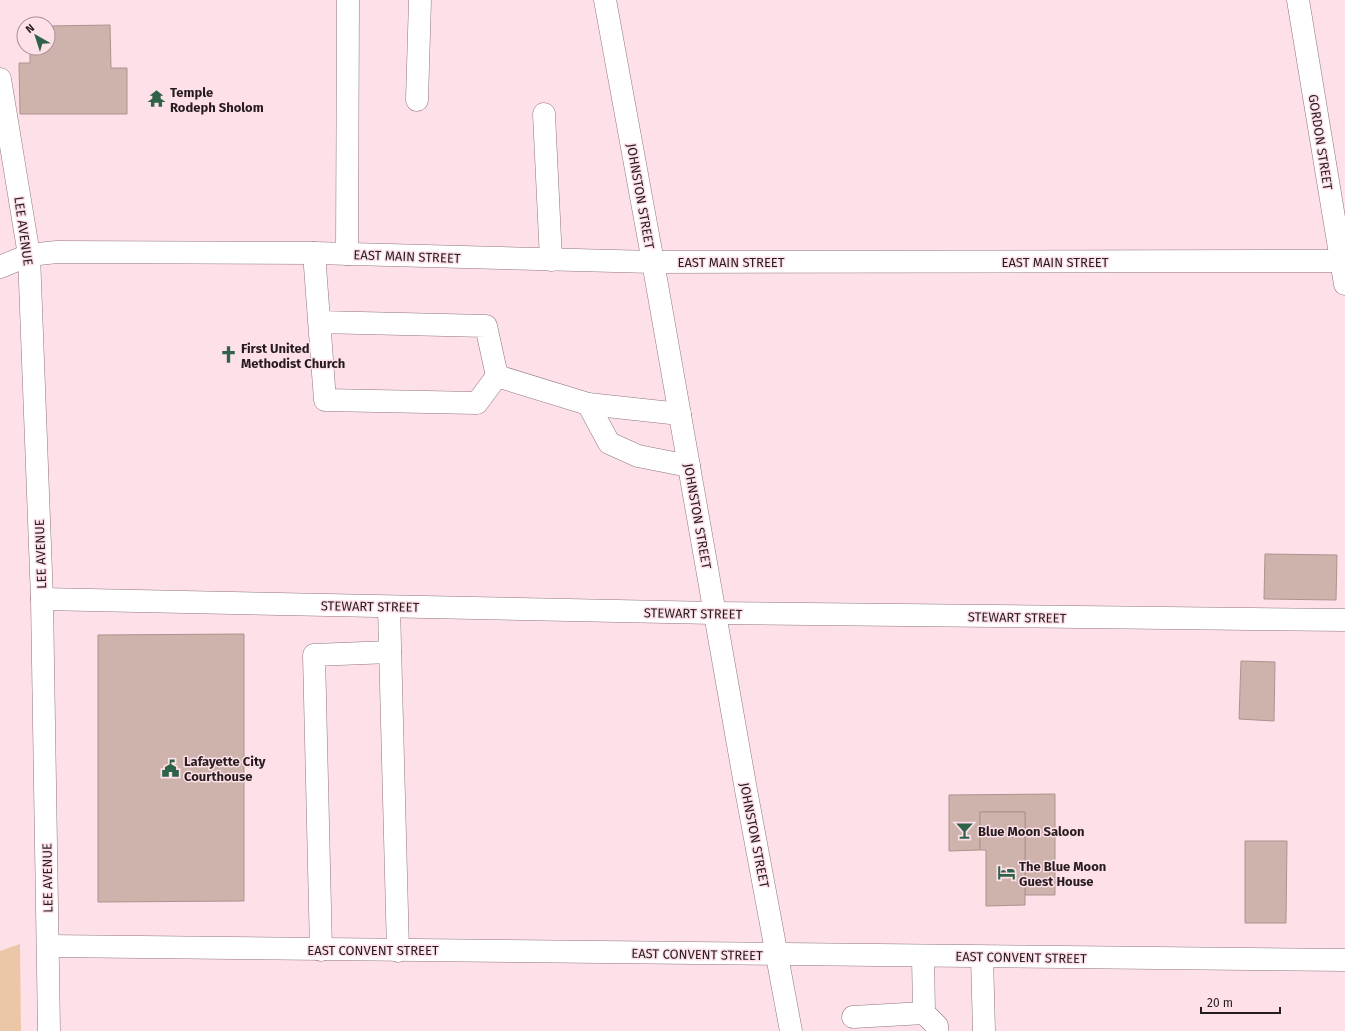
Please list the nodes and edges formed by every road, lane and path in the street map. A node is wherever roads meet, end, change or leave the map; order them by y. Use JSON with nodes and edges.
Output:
{"nodes":[{"id":1,"x":348,"y":0,"type":"edge"},
{"id":2,"x":420,"y":0,"type":"edge"},
{"id":3,"x":605,"y":0,"type":"edge"},
{"id":4,"x":1298,"y":0,"type":"edge"},
{"id":5,"x":0,"y":79,"type":"edge"},
{"id":6,"x":418,"y":100,"type":"dead end"},
{"id":7,"x":544,"y":114,"type":"dead end"},
{"id":8,"x":314,"y":253,"type":"junction"},
{"id":9,"x":347,"y":254,"type":"junction"},
{"id":10,"x":29,"y":255,"type":"junction"},
{"id":11,"x":551,"y":260,"type":"junction"},
{"id":12,"x":1343,"y":261,"type":"edge"},
{"id":13,"x":654,"y":262,"type":"junction"},
{"id":14,"x":0,"y":267,"type":"edge"},
{"id":15,"x":1345,"y":284,"type":"edge"},
{"id":16,"x":319,"y":322,"type":"junction"},
{"id":17,"x":496,"y":376,"type":"junction"},
{"id":18,"x":588,"y":404,"type":"junction"},
{"id":19,"x":680,"y":414,"type":"junction"},
{"id":20,"x":689,"y":466,"type":"junction"},
{"id":21,"x":42,"y":599,"type":"junction"},
{"id":22,"x":389,"y":607,"type":"junction"},
{"id":23,"x":714,"y":613,"type":"junction"},
{"id":24,"x":1345,"y":620,"type":"edge"},
{"id":25,"x":390,"y":652,"type":"junction"},
{"id":26,"x":48,"y":946,"type":"junction"},
{"id":27,"x":321,"y":950,"type":"junction"},
{"id":28,"x":398,"y":950,"type":"junction"},
{"id":29,"x":777,"y":955,"type":"junction"},
{"id":30,"x":923,"y":956,"type":"junction"},
{"id":31,"x":982,"y":957,"type":"junction"},
{"id":32,"x":1345,"y":960,"type":"edge"},
{"id":33,"x":853,"y":1017,"type":"dead end"},
{"id":34,"x":924,"y":1022,"type":"edge"},
{"id":35,"x":50,"y":1031,"type":"edge"},
{"id":36,"x":791,"y":1031,"type":"edge"},
{"id":37,"x":937,"y":1031,"type":"edge"},
{"id":38,"x":984,"y":1031,"type":"edge"}],
"edges":[{"from":1,"to":9,"type":"street"},
{"from":2,"to":6,"type":"street"},
{"from":3,"to":13,"type":"street","name":"JOHNSTON STREET"},
{"from":4,"to":12,"type":"street","name":"GORDON STREET"},
{"from":5,"to":10,"type":"street","name":"LEE AVENUE"},
{"from":7,"to":11,"type":"street"},
{"from":8,"to":9,"type":"street","name":"EAST MAIN STREET"},
{"from":8,"to":10,"type":"street","name":"EAST MAIN STREET"},
{"from":8,"to":16,"type":"street"},
{"from":9,"to":11,"type":"street","name":"EAST MAIN STREET"},
{"from":10,"to":14,"type":"street","name":"EAST MAIN STREET"},
{"from":10,"to":21,"type":"street","name":"LEE AVENUE"},
{"from":11,"to":13,"type":"street","name":"EAST MAIN STREET"},
{"from":12,"to":13,"type":"street","name":"EAST MAIN STREET"},
{"from":12,"to":15,"type":"street","name":"GORDON STREET"},
{"from":13,"to":19,"type":"street","name":"JOHNSTON STREET"},
{"from":16,"to":17,"type":"street"},
{"from":16,"to":17,"type":"street"},
{"from":17,"to":18,"type":"street"},
{"from":18,"to":19,"type":"street"},
{"from":18,"to":20,"type":"street"},
{"from":19,"to":20,"type":"street","name":"JOHNSTON STREET"},
{"from":20,"to":23,"type":"street","name":"JOHNSTON STREET"},
{"from":21,"to":22,"type":"street","name":"STEWART STREET"},
{"from":21,"to":26,"type":"street","name":"LEE AVENUE"},
{"from":22,"to":23,"type":"street","name":"STEWART STREET"},
{"from":22,"to":25,"type":"street"},
{"from":23,"to":24,"type":"street","name":"STEWART STREET"},
{"from":23,"to":29,"type":"street","name":"JOHNSTON STREET"},
{"from":25,"to":27,"type":"street"},
{"from":25,"to":28,"type":"street"},
{"from":26,"to":27,"type":"street","name":"EAST CONVENT STREET"},
{"from":26,"to":35,"type":"street","name":"LEE AVENUE"},
{"from":27,"to":28,"type":"street","name":"EAST CONVENT STREET"},
{"from":28,"to":29,"type":"street","name":"EAST CONVENT STREET"},
{"from":29,"to":30,"type":"street","name":"EAST CONVENT STREET"},
{"from":29,"to":36,"type":"street","name":"JOHNSTON STREET"},
{"from":30,"to":31,"type":"street","name":"EAST CONVENT STREET"},
{"from":30,"to":34,"type":"street"},
{"from":31,"to":32,"type":"street","name":"EAST CONVENT STREET"},
{"from":31,"to":38,"type":"street"},
{"from":33,"to":34,"type":"street"},
{"from":34,"to":37,"type":"street"}]}
